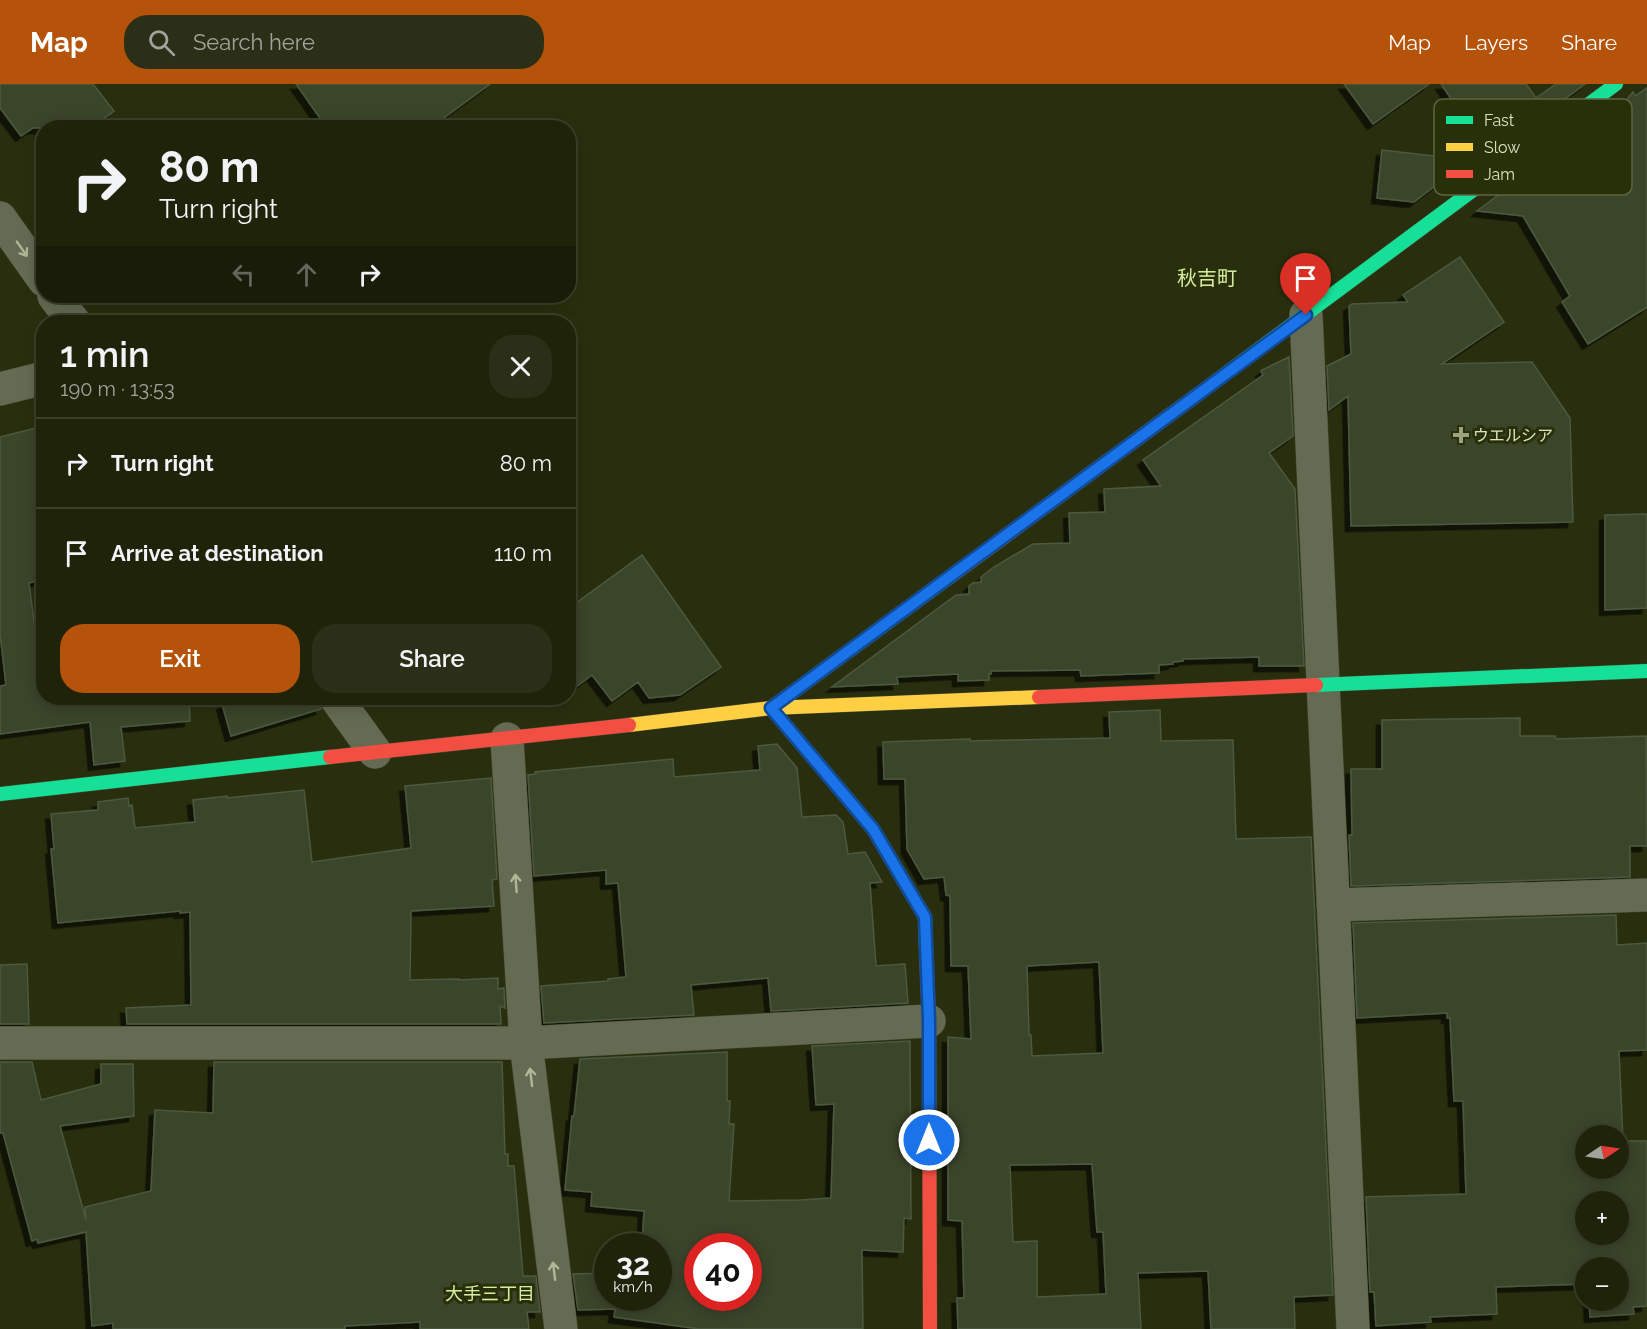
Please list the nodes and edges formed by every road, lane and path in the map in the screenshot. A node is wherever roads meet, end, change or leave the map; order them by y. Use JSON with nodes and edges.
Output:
{"nodes":[{"id":1,"x":1616,"y":84,"type":"edge"},
{"id":2,"x":1596,"y":99,"type":"edge"},
{"id":3,"x":1467,"y":195,"type":"edge"},
{"id":4,"x":0,"y":218,"type":"edge"},
{"id":5,"x":36,"y":269,"type":"edge"},
{"id":6,"x":59,"y":303,"type":"edge"},
{"id":7,"x":69,"y":315,"type":"edge"},
{"id":8,"x":1306,"y":315,"type":"junction"},
{"id":9,"x":36,"y":380,"type":"edge"},
{"id":10,"x":0,"y":389,"type":"edge"},
{"id":11,"x":1647,"y":671,"type":"edge"},
{"id":12,"x":1323,"y":685,"type":"junction"},
{"id":13,"x":341,"y":705,"type":"edge"},
{"id":14,"x":771,"y":708,"type":"junction"},
{"id":15,"x":507,"y":739,"type":"junction"},
{"id":16,"x":375,"y":752,"type":"junction"},
{"id":17,"x":0,"y":794,"type":"edge"},
{"id":18,"x":1647,"y":896,"type":"edge"},
{"id":19,"x":1333,"y":905,"type":"junction"},
{"id":20,"x":929,"y":1021,"type":"junction"},
{"id":21,"x":0,"y":1043,"type":"edge"},
{"id":22,"x":526,"y":1043,"type":"junction"},
{"id":23,"x":561,"y":1329,"type":"edge"},
{"id":24,"x":930,"y":1329,"type":"edge"},
{"id":25,"x":1353,"y":1329,"type":"edge"}],
"edges":[{"from":1,"to":2,"type":"street"},
{"from":3,"to":8,"type":"street"},
{"from":4,"to":5,"type":"street","one_way":true},
{"from":6,"to":7,"type":"street"},
{"from":8,"to":12,"type":"street"},
{"from":8,"to":14,"type":"street"},
{"from":9,"to":10,"type":"street"},
{"from":11,"to":12,"type":"street"},
{"from":12,"to":14,"type":"street"},
{"from":12,"to":19,"type":"street"},
{"from":13,"to":16,"type":"street"},
{"from":14,"to":15,"type":"street"},
{"from":14,"to":20,"type":"street"},
{"from":15,"to":16,"type":"street"},
{"from":22,"to":15,"type":"street","one_way":true},
{"from":16,"to":17,"type":"street"},
{"from":18,"to":19,"type":"street"},
{"from":19,"to":25,"type":"street"},
{"from":20,"to":22,"type":"street"},
{"from":20,"to":24,"type":"street"},
{"from":21,"to":22,"type":"street"},
{"from":23,"to":22,"type":"street","one_way":true}]}
